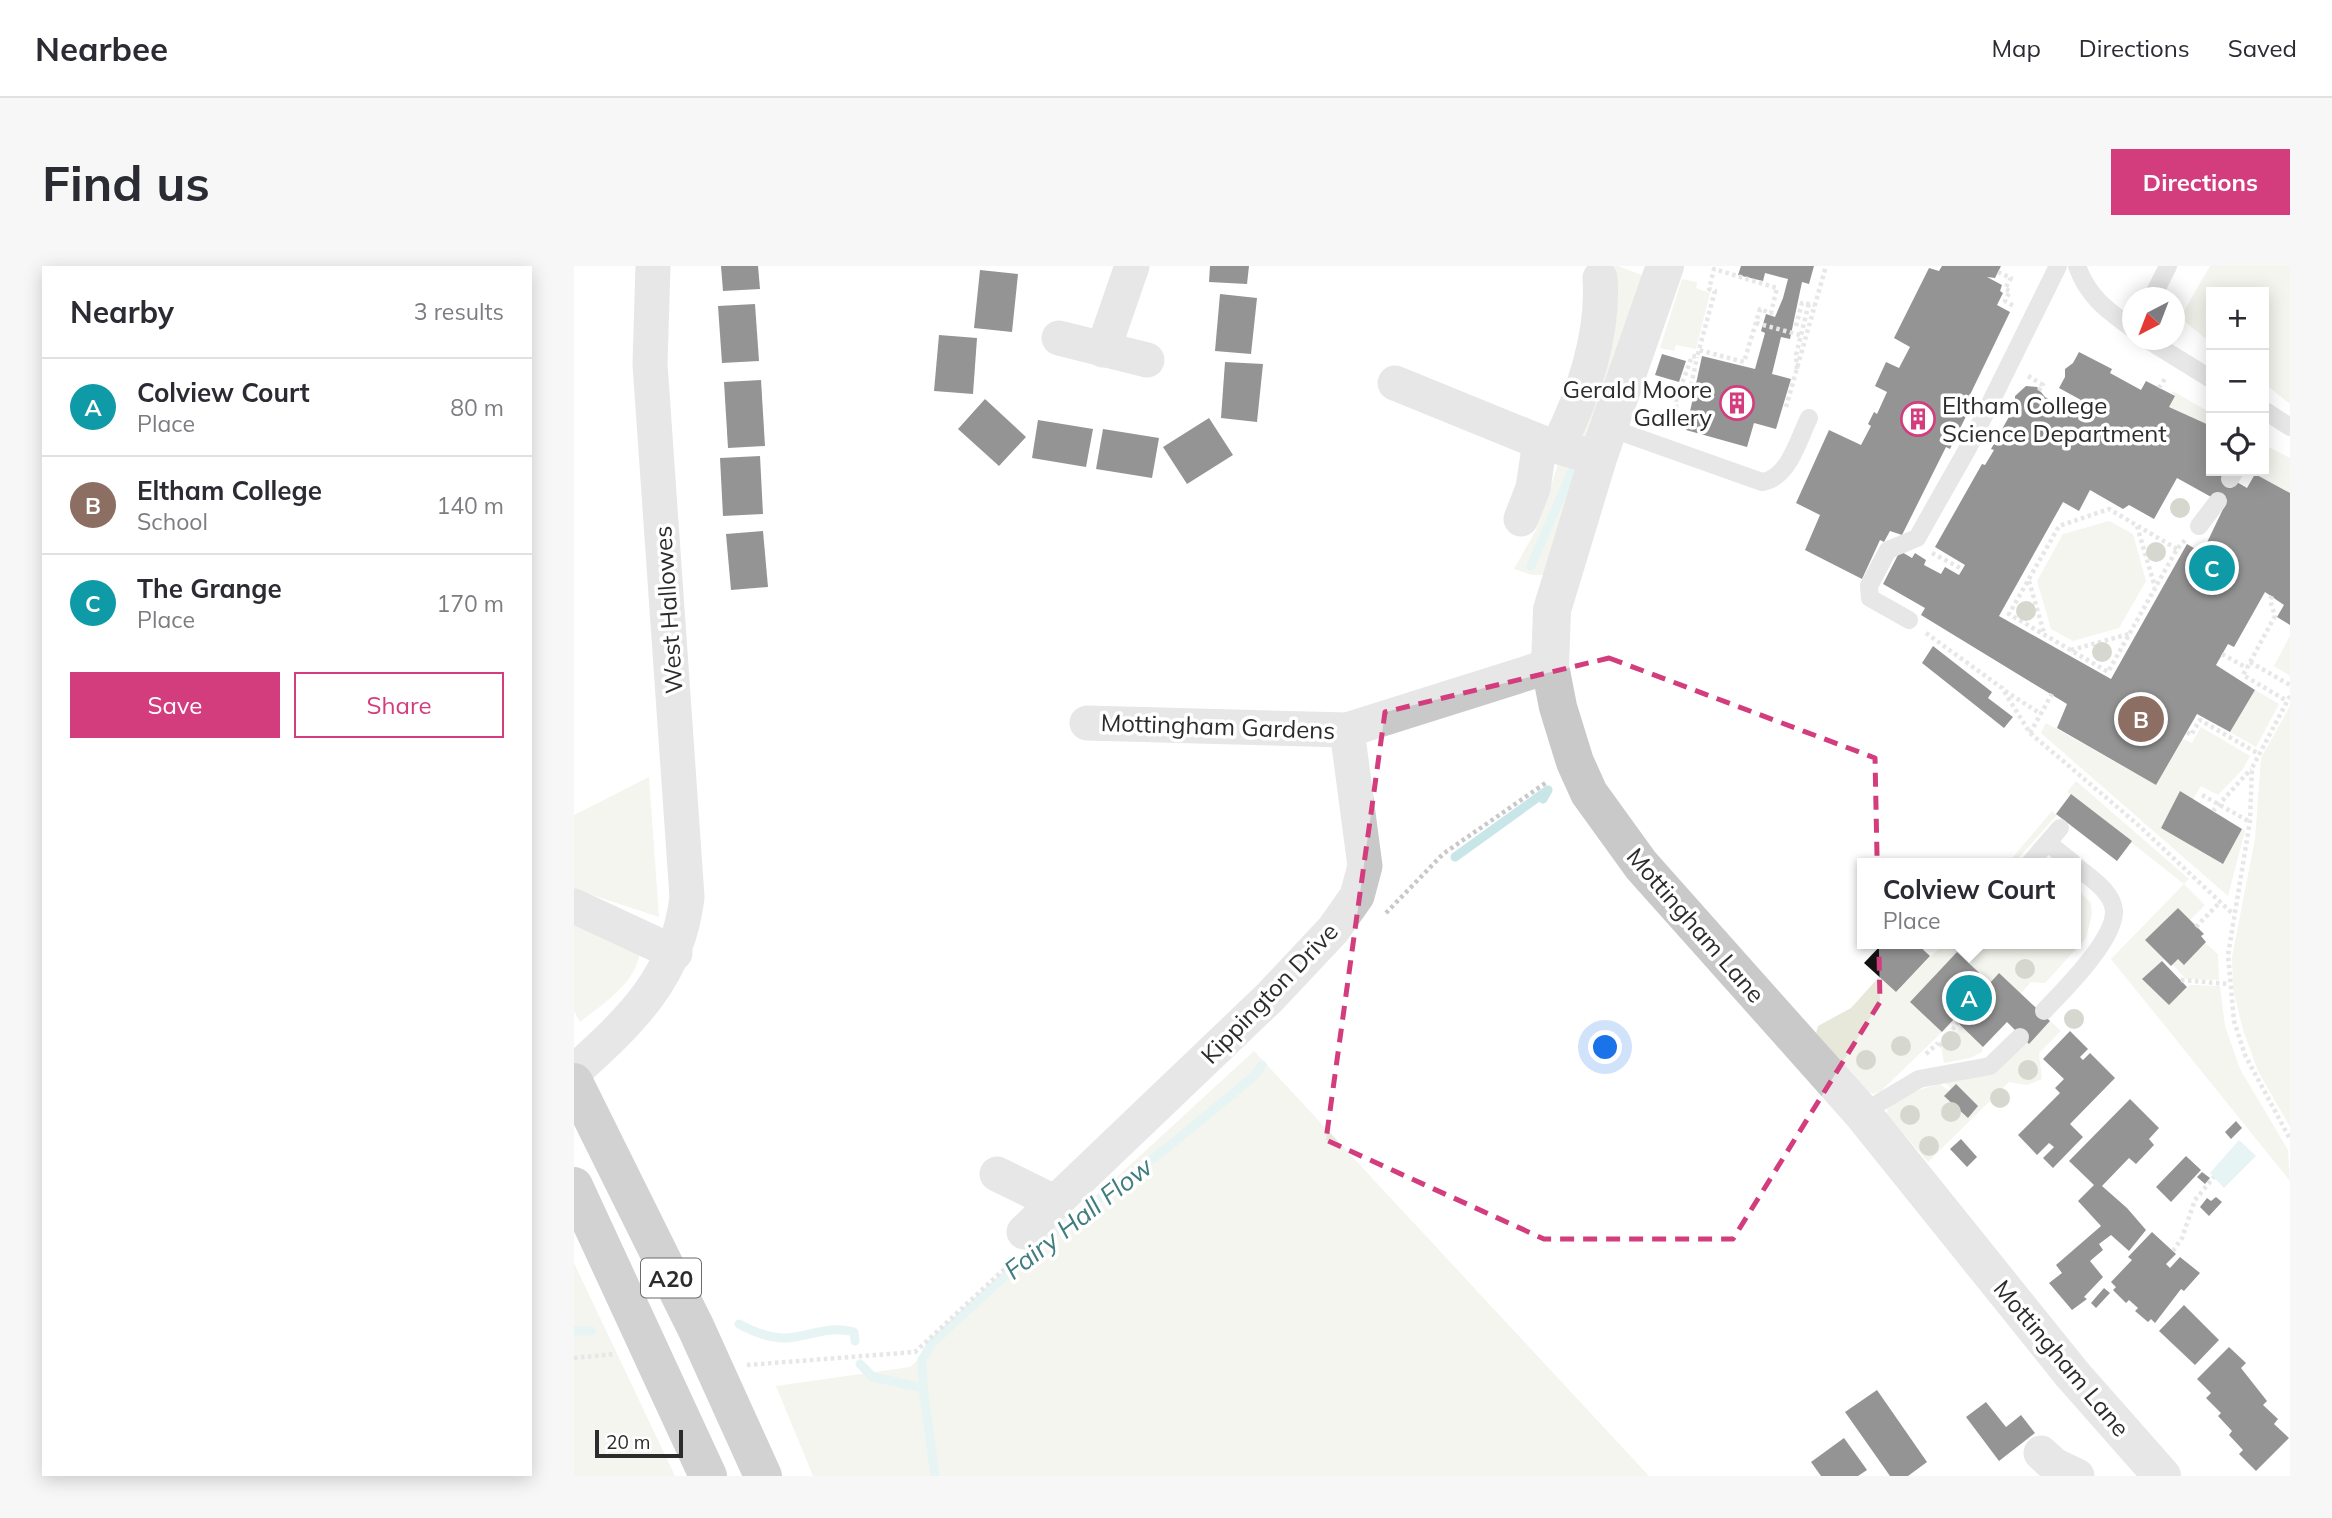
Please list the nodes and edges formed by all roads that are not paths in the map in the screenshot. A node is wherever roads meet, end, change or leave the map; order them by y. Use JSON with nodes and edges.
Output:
{"nodes":[{"id":1,"x":653,"y":266,"type":"edge"},
{"id":2,"x":1132,"y":266,"type":"edge"},
{"id":3,"x":1665,"y":266,"type":"edge"},
{"id":4,"x":2058,"y":266,"type":"edge"},
{"id":5,"x":2077,"y":266,"type":"edge"},
{"id":6,"x":2168,"y":266,"type":"edge"},
{"id":7,"x":1600,"y":278,"type":"dead end"},
{"id":8,"x":2158,"y":287,"type":"edge"},
{"id":9,"x":2122,"y":321,"type":"edge"},
{"id":10,"x":1059,"y":338,"type":"dead end"},
{"id":11,"x":1103,"y":350,"type":"junction"},
{"id":12,"x":2164,"y":350,"type":"edge"},
{"id":13,"x":1147,"y":360,"type":"dead end"},
{"id":14,"x":2206,"y":376,"type":"edge"},
{"id":15,"x":1395,"y":383,"type":"dead end"},
{"id":16,"x":2269,"y":415,"type":"edge"},
{"id":17,"x":1809,"y":418,"type":"dead end"},
{"id":18,"x":2290,"y":427,"type":"edge"},
{"id":19,"x":1604,"y":443,"type":"junction"},
{"id":20,"x":1549,"y":444,"type":"junction"},
{"id":21,"x":2218,"y":500,"type":"dead end"},
{"id":22,"x":1527,"y":504,"type":"dead end"},
{"id":23,"x":2199,"y":526,"type":"dead end"},
{"id":24,"x":1909,"y":621,"type":"road end"},
{"id":25,"x":1550,"y":666,"type":"junction"},
{"id":26,"x":1087,"y":723,"type":"dead end"},
{"id":27,"x":1347,"y":730,"type":"junction"},
{"id":28,"x":2060,"y":828,"type":"dead end"},
{"id":29,"x":2048,"y":843,"type":"junction"},
{"id":30,"x":2034,"y":858,"type":"edge"},
{"id":31,"x":2067,"y":858,"type":"edge"},
{"id":32,"x":2081,"y":871,"type":"edge"},
{"id":33,"x":574,"y":906,"type":"edge"},
{"id":34,"x":675,"y":953,"type":"junction"},
{"id":35,"x":2043,"y":1011,"type":"dead end"},
{"id":36,"x":2020,"y":1037,"type":"dead end"},
{"id":37,"x":574,"y":1072,"type":"edge"},
{"id":38,"x":574,"y":1082,"type":"edge"},
{"id":39,"x":1862,"y":1113,"type":"junction"},
{"id":40,"x":996,"y":1174,"type":"dead end"},
{"id":41,"x":578,"y":1202,"type":"edge"},
{"id":42,"x":1056,"y":1203,"type":"junction"},
{"id":43,"x":1024,"y":1232,"type":"dead end"},
{"id":44,"x":2040,"y":1453,"type":"dead end"},
{"id":45,"x":708,"y":1476,"type":"edge"},
{"id":46,"x":763,"y":1476,"type":"edge"},
{"id":47,"x":2077,"y":1476,"type":"edge"},
{"id":48,"x":2162,"y":1476,"type":"edge"}],
"edges":[{"from":1,"to":34,"type":"street","name":"West Hallowes"},
{"from":2,"to":11,"type":"street"},
{"from":3,"to":19,"type":"street","name":"Mottingham Lane"},
{"from":4,"to":24,"type":"lane"},
{"from":5,"to":9,"type":"lane"},
{"from":6,"to":8,"type":"lane"},
{"from":7,"to":20,"type":"street"},
{"from":10,"to":11,"type":"street"},
{"from":11,"to":13,"type":"street"},
{"from":12,"to":14,"type":"lane"},
{"from":15,"to":20,"type":"street"},
{"from":16,"to":18,"type":"lane"},
{"from":17,"to":19,"type":"lane"},
{"from":19,"to":20,"type":"street"},
{"from":19,"to":25,"type":"street","name":"Mottingham Lane"},
{"from":20,"to":22,"type":"street"},
{"from":21,"to":23,"type":"lane"},
{"from":25,"to":27,"type":"street","name":"Mottingham Gardens"},
{"from":25,"to":39,"type":"street","name":"Mottingham Lane"},
{"from":26,"to":27,"type":"street","name":"Mottingham Gardens"},
{"from":27,"to":42,"type":"street","name":"Kippington Drive"},
{"from":28,"to":29,"type":"lane"},
{"from":29,"to":30,"type":"lane"},
{"from":29,"to":31,"type":"lane"},
{"from":32,"to":35,"type":"lane"},
{"from":33,"to":34,"type":"street"},
{"from":34,"to":37,"type":"street","name":"West Hallowes"},
{"from":36,"to":39,"type":"lane"},
{"from":38,"to":46,"type":"highway","number":"A20"},
{"from":39,"to":48,"type":"street","name":"Mottingham Lane"},
{"from":40,"to":42,"type":"street"},
{"from":41,"to":45,"type":"highway","number":"A20"},
{"from":42,"to":43,"type":"street","name":"Kippington Drive"},
{"from":44,"to":47,"type":"street"}]}
